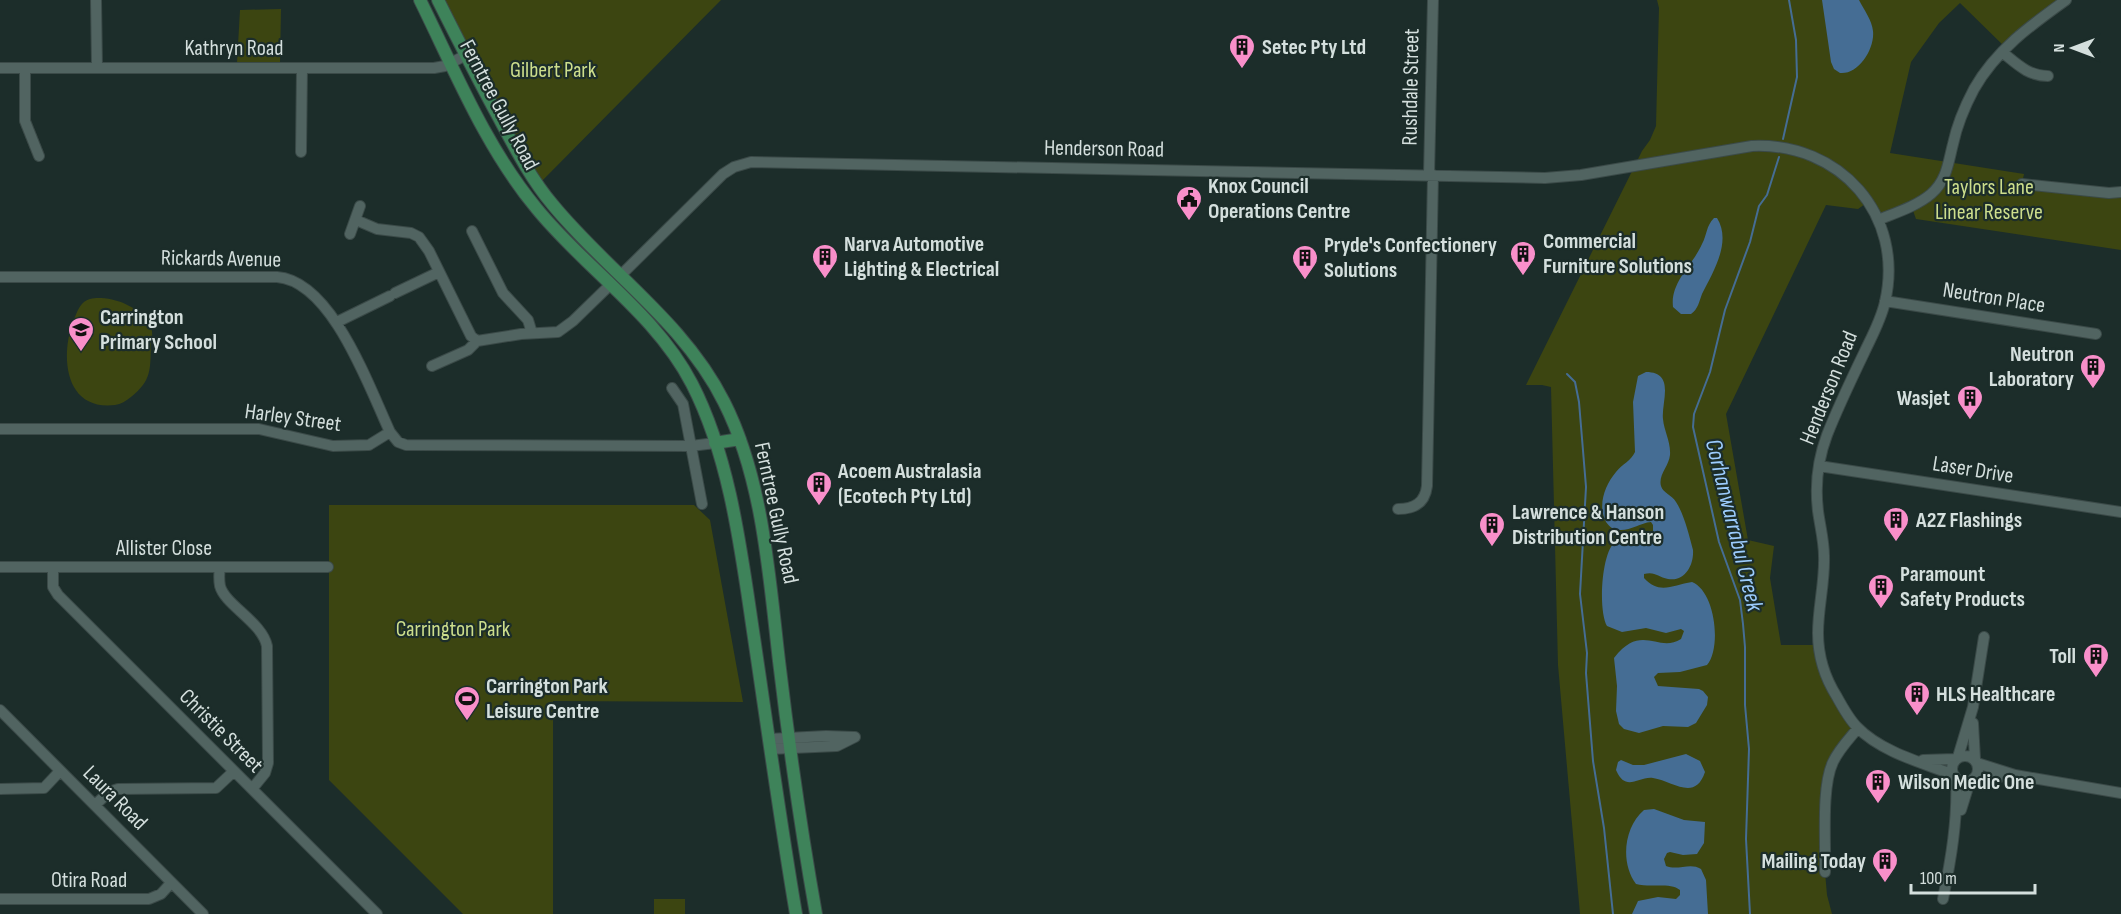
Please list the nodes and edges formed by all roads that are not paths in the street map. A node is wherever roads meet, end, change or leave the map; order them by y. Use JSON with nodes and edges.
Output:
{"nodes":[{"id":1,"x":96,"y":0,"type":"edge"},
{"id":2,"x":420,"y":0,"type":"edge"},
{"id":3,"x":438,"y":0,"type":"edge"},
{"id":4,"x":1432,"y":0,"type":"edge"},
{"id":5,"x":2066,"y":0,"type":"edge"},
{"id":6,"x":2002,"y":52,"type":"junction"},
{"id":7,"x":466,"y":55,"type":"junction"},
{"id":8,"x":450,"y":63,"type":"junction"},
{"id":9,"x":97,"y":67,"type":"junction"},
{"id":10,"x":0,"y":68,"type":"edge"},
{"id":11,"x":25,"y":68,"type":"junction"},
{"id":12,"x":302,"y":68,"type":"junction"},
{"id":13,"x":2048,"y":76,"type":"dead end"},
{"id":14,"x":301,"y":152,"type":"dead end"},
{"id":15,"x":39,"y":156,"type":"dead end"},
{"id":16,"x":1431,"y":175,"type":"junction"},
{"id":17,"x":2022,"y":183,"type":"dead end"},
{"id":18,"x":2121,"y":192,"type":"edge"},
{"id":19,"x":360,"y":206,"type":"dead end"},
{"id":20,"x":356,"y":220,"type":"junction"},
{"id":21,"x":1878,"y":220,"type":"junction"},
{"id":22,"x":472,"y":231,"type":"dead end"},
{"id":23,"x":350,"y":234,"type":"dead end"},
{"id":24,"x":439,"y":272,"type":"junction"},
{"id":25,"x":621,"y":275,"type":"junction"},
{"id":26,"x":0,"y":277,"type":"edge"},
{"id":27,"x":610,"y":285,"type":"junction"},
{"id":28,"x":1885,"y":301,"type":"junction"},
{"id":29,"x":337,"y":322,"type":"junction"},
{"id":30,"x":532,"y":333,"type":"junction"},
{"id":31,"x":2096,"y":333,"type":"dead end"},
{"id":32,"x":477,"y":341,"type":"junction"},
{"id":33,"x":432,"y":366,"type":"dead end"},
{"id":34,"x":672,"y":388,"type":"dead end"},
{"id":35,"x":0,"y":429,"type":"edge"},
{"id":36,"x":390,"y":432,"type":"junction"},
{"id":37,"x":740,"y":439,"type":"junction"},
{"id":38,"x":715,"y":443,"type":"junction"},
{"id":39,"x":691,"y":446,"type":"junction"},
{"id":40,"x":1819,"y":466,"type":"junction"},
{"id":41,"x":702,"y":504,"type":"dead end"},
{"id":42,"x":1398,"y":509,"type":"dead end"},
{"id":43,"x":2121,"y":512,"type":"edge"},
{"id":44,"x":0,"y":567,"type":"edge"},
{"id":45,"x":54,"y":567,"type":"junction"},
{"id":46,"x":220,"y":567,"type":"junction"},
{"id":47,"x":328,"y":567,"type":"dead end"},
{"id":48,"x":1984,"y":637,"type":"dead end"},
{"id":49,"x":1973,"y":707,"type":"junction"},
{"id":50,"x":0,"y":710,"type":"edge"},
{"id":51,"x":1858,"y":728,"type":"junction"},
{"id":52,"x":790,"y":743,"type":"junction"},
{"id":53,"x":769,"y":744,"type":"junction"},
{"id":54,"x":1957,"y":758,"type":"junction"},
{"id":55,"x":1910,"y":759,"type":"junction"},
{"id":56,"x":1976,"y":761,"type":"junction"},
{"id":57,"x":60,"y":771,"type":"junction"},
{"id":58,"x":233,"y":772,"type":"junction"},
{"id":59,"x":2015,"y":775,"type":"junction"},
{"id":60,"x":1955,"y":777,"type":"junction"},
{"id":61,"x":1972,"y":780,"type":"junction"},
{"id":62,"x":0,"y":789,"type":"edge"},
{"id":63,"x":252,"y":789,"type":"junction"},
{"id":64,"x":2121,"y":793,"type":"edge"},
{"id":65,"x":95,"y":805,"type":"junction"},
{"id":66,"x":1955,"y":830,"type":"junction"},
{"id":67,"x":1825,"y":872,"type":"dead end"},
{"id":68,"x":171,"y":883,"type":"junction"},
{"id":69,"x":0,"y":899,"type":"edge"},
{"id":70,"x":1943,"y":899,"type":"dead end"},
{"id":71,"x":203,"y":914,"type":"edge"},
{"id":72,"x":377,"y":914,"type":"edge"},
{"id":73,"x":796,"y":914,"type":"edge"},
{"id":74,"x":816,"y":914,"type":"edge"}],
"edges":[{"from":1,"to":9,"type":"street"},
{"from":2,"to":8,"type":"main road","name":"Ferntree Gully Road"},
{"from":3,"to":7,"type":"main road","name":"Ferntree Gully Road"},
{"from":4,"to":16,"type":"street","name":"Rushdale Street"},
{"from":5,"to":6,"type":"street"},
{"from":6,"to":13,"type":"street"},
{"from":6,"to":21,"type":"street"},
{"from":7,"to":8,"type":"street","name":"Kathryn Road"},
{"from":7,"to":25,"type":"main road","name":"Ferntree Gully Road"},
{"from":8,"to":12,"type":"street","name":"Kathryn Road"},
{"from":8,"to":27,"type":"main road","name":"Ferntree Gully Road"},
{"from":9,"to":11,"type":"street","name":"Kathryn Road"},
{"from":9,"to":12,"type":"street","name":"Kathryn Road"},
{"from":10,"to":11,"type":"street","name":"Kathryn Road"},
{"from":11,"to":15,"type":"street"},
{"from":12,"to":14,"type":"street"},
{"from":16,"to":21,"type":"street","name":"Henderson Road"},
{"from":16,"to":25,"type":"street","name":"Henderson Road"},
{"from":16,"to":42,"type":"street","name":"Rushdale Street"},
{"from":17,"to":18,"type":"street"},
{"from":19,"to":20,"type":"street"},
{"from":20,"to":23,"type":"street"},
{"from":20,"to":24,"type":"street"},
{"from":21,"to":28,"type":"street","name":"Henderson Road"},
{"from":22,"to":30,"type":"street"},
{"from":24,"to":29,"type":"street"},
{"from":24,"to":32,"type":"street"},
{"from":25,"to":27,"type":"main road"},
{"from":25,"to":37,"type":"main road","name":"Ferntree Gully Road"},
{"from":26,"to":29,"type":"street","name":"Rickards Avenue"},
{"from":27,"to":30,"type":"street"},
{"from":27,"to":38,"type":"main road","name":"Ferntree Gully Road"},
{"from":28,"to":31,"type":"street","name":"Neutron Place"},
{"from":28,"to":40,"type":"street","name":"Henderson Road"},
{"from":29,"to":36,"type":"street","name":"Rickards Avenue"},
{"from":30,"to":32,"type":"street"},
{"from":32,"to":33,"type":"street"},
{"from":34,"to":39,"type":"street"},
{"from":35,"to":36,"type":"street","name":"Harley Street"},
{"from":36,"to":39,"type":"street"},
{"from":37,"to":38,"type":"main road"},
{"from":37,"to":52,"type":"main road","name":"Ferntree Gully Road"},
{"from":38,"to":39,"type":"street"},
{"from":38,"to":53,"type":"main road","name":"Ferntree Gully Road"},
{"from":39,"to":41,"type":"street"},
{"from":40,"to":43,"type":"street","name":"Laser Drive"},
{"from":40,"to":51,"type":"street","name":"Henderson Road"},
{"from":44,"to":45,"type":"street","name":"Allister Close"},
{"from":45,"to":46,"type":"street","name":"Allister Close"},
{"from":45,"to":58,"type":"street","name":"Christie Street"},
{"from":46,"to":47,"type":"street","name":"Allister Close"},
{"from":46,"to":63,"type":"street"},
{"from":48,"to":49,"type":"street"},
{"from":49,"to":54,"type":"street"},
{"from":49,"to":56,"type":"street"},
{"from":50,"to":57,"type":"street","name":"Laura Road"},
{"from":51,"to":55,"type":"street","name":"Henderson Road"},
{"from":51,"to":67,"type":"street"},
{"from":52,"to":52,"type":"street"},
{"from":52,"to":53,"type":"street"},
{"from":52,"to":74,"type":"main road","name":"Ferntree Gully Road"},
{"from":53,"to":73,"type":"main road","name":"Ferntree Gully Road"},
{"from":54,"to":55,"type":"street","name":"Henderson Road"},
{"from":54,"to":56,"type":"street"},
{"from":54,"to":60,"type":"street"},
{"from":55,"to":60,"type":"street","name":"Henderson Road"},
{"from":56,"to":59,"type":"street"},
{"from":56,"to":61,"type":"street"},
{"from":57,"to":62,"type":"street"},
{"from":57,"to":65,"type":"street","name":"Laura Road"},
{"from":58,"to":63,"type":"street","name":"Christie Street"},
{"from":58,"to":65,"type":"street"},
{"from":59,"to":61,"type":"street"},
{"from":59,"to":64,"type":"street"},
{"from":60,"to":61,"type":"street"},
{"from":60,"to":66,"type":"street"},
{"from":61,"to":66,"type":"street"},
{"from":63,"to":72,"type":"street","name":"Christie Street"},
{"from":65,"to":68,"type":"street","name":"Laura Road"},
{"from":66,"to":70,"type":"street"},
{"from":68,"to":69,"type":"street","name":"Otira Road"},
{"from":68,"to":71,"type":"street","name":"Laura Road"}]}
